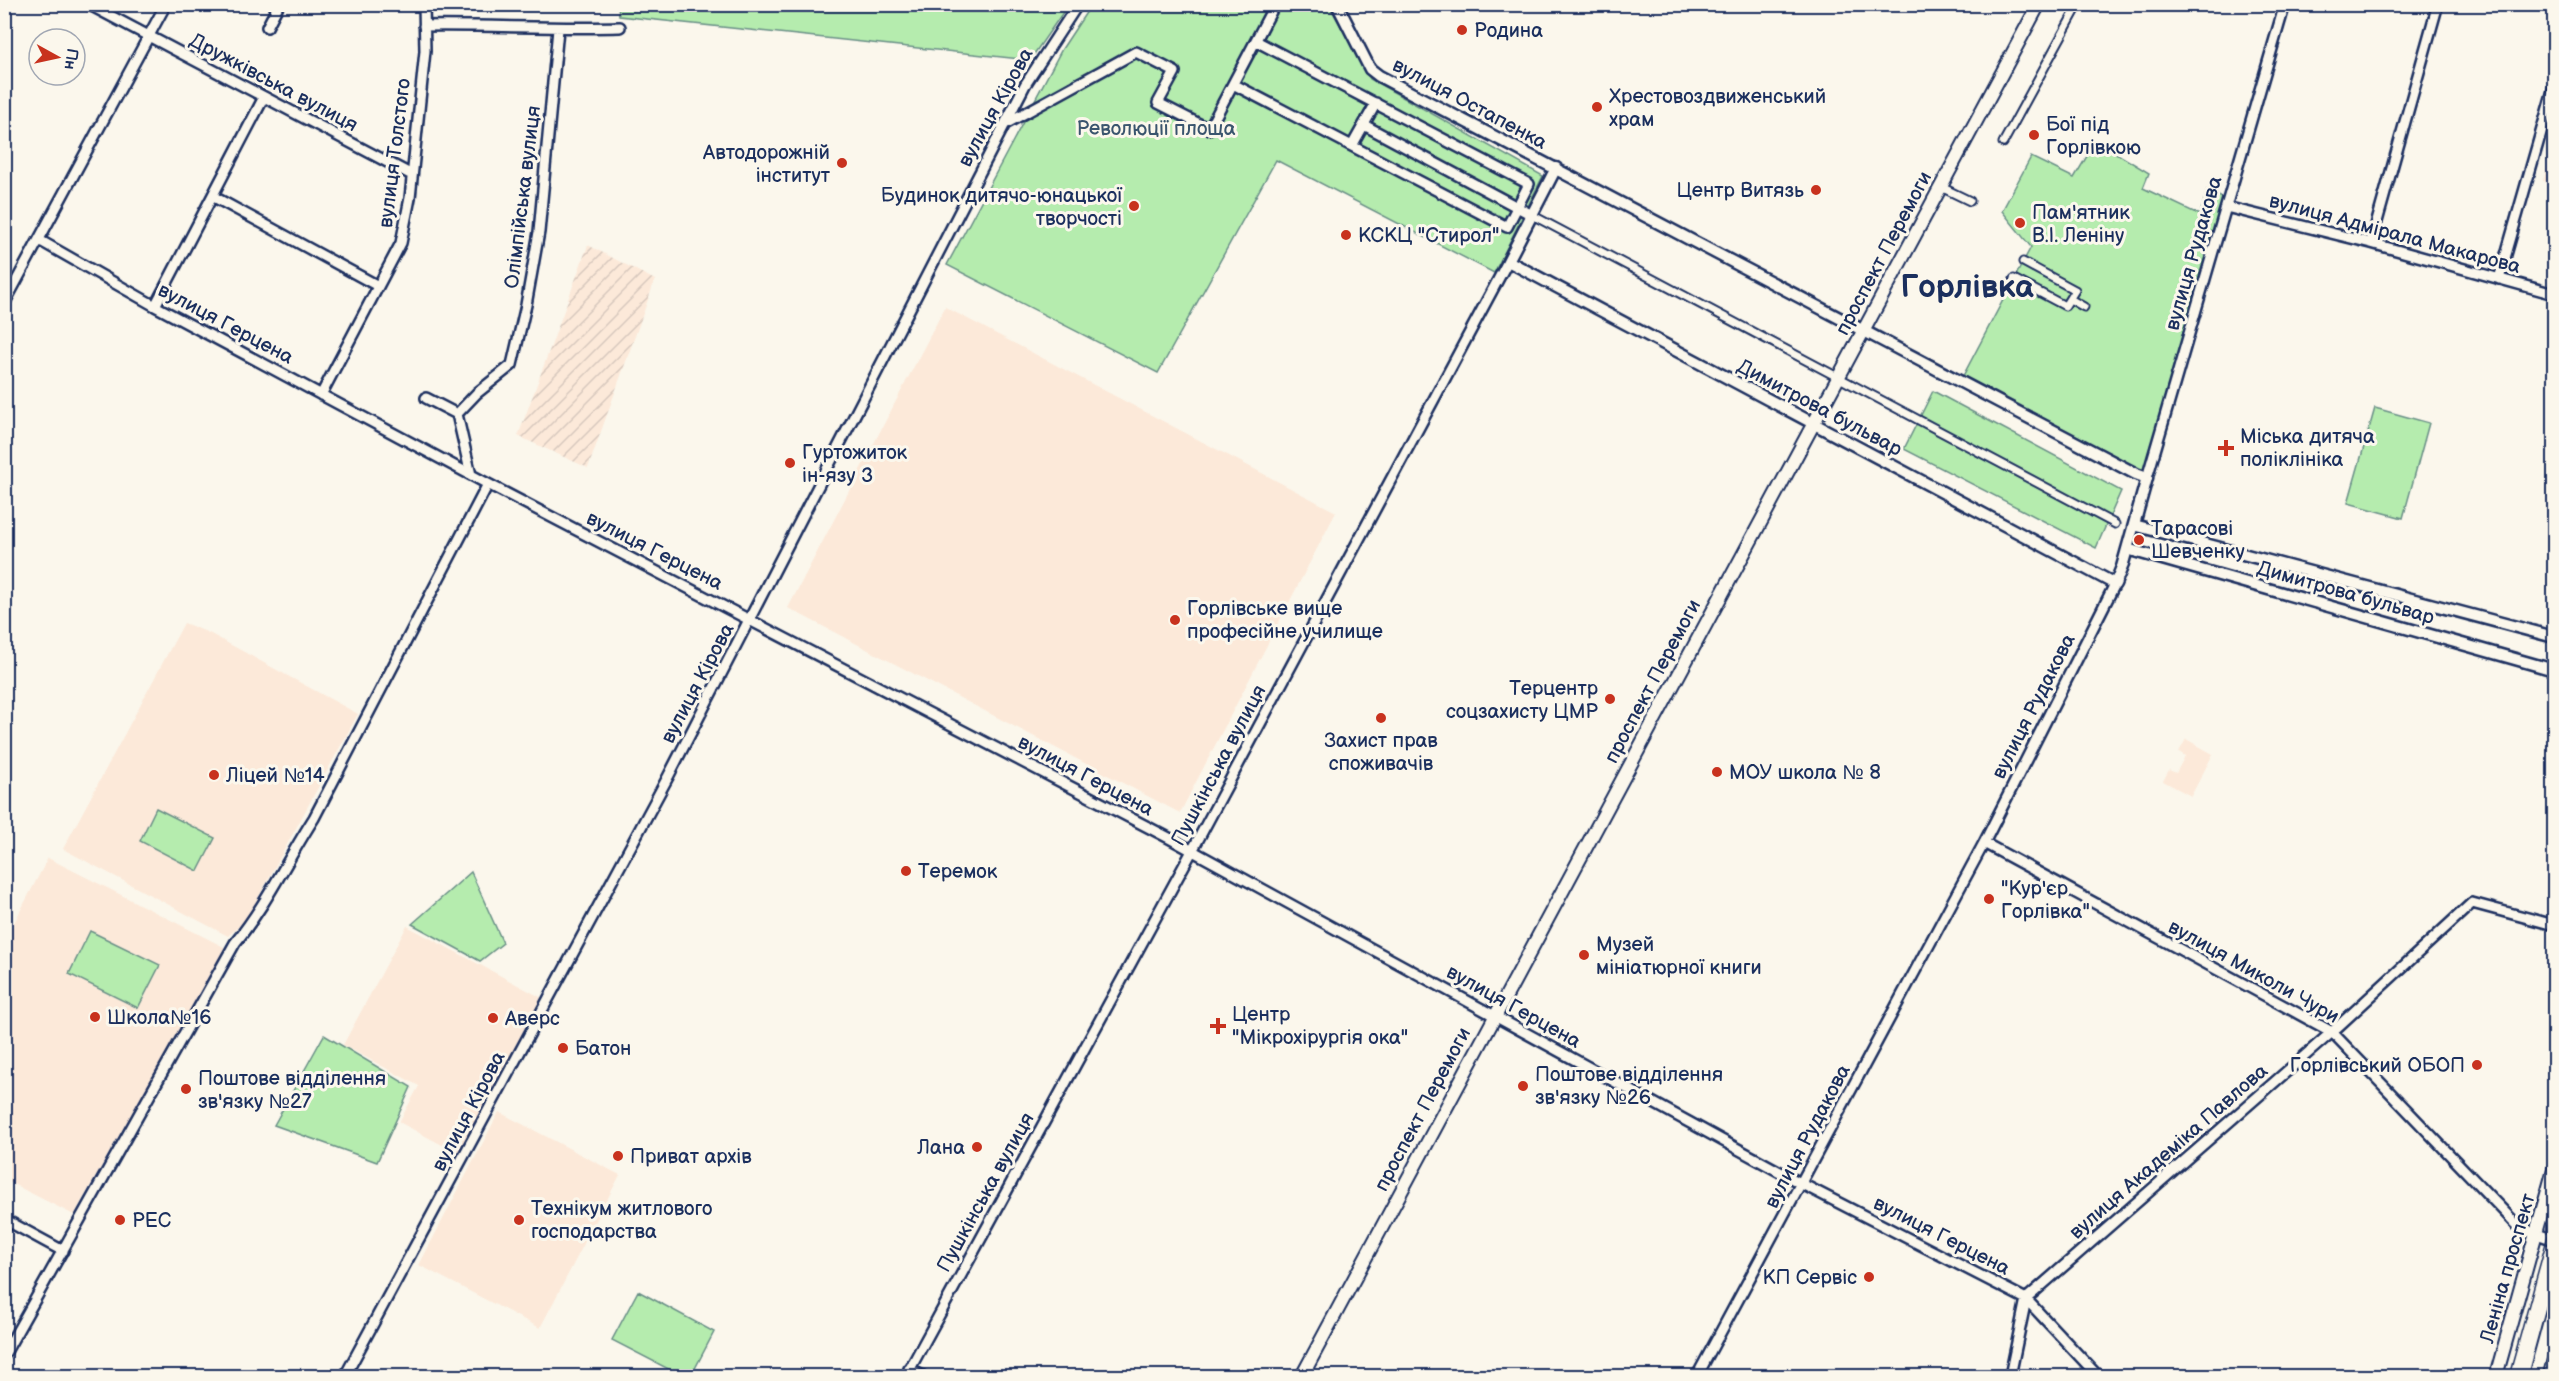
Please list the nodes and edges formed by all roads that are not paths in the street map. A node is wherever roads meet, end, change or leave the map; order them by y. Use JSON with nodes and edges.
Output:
{"nodes":[{"id":1,"x":88,"y":4,"type":"edge"},
{"id":2,"x":166,"y":4,"type":"edge"},
{"id":3,"x":279,"y":4,"type":"edge"},
{"id":4,"x":424,"y":4,"type":"edge"},
{"id":5,"x":1078,"y":4,"type":"edge"},
{"id":6,"x":1275,"y":4,"type":"edge"},
{"id":7,"x":1337,"y":4,"type":"edge"},
{"id":8,"x":2039,"y":4,"type":"edge"},
{"id":9,"x":2079,"y":4,"type":"edge"},
{"id":10,"x":2285,"y":4,"type":"edge"},
{"id":11,"x":2438,"y":4,"type":"edge"},
{"id":12,"x":424,"y":26,"type":"junction"},
{"id":13,"x":267,"y":27,"type":"dead end"},
{"id":14,"x":620,"y":27,"type":"dead end"},
{"id":15,"x":558,"y":29,"type":"junction"},
{"id":16,"x":148,"y":36,"type":"junction"},
{"id":17,"x":1256,"y":41,"type":"junction"},
{"id":18,"x":1233,"y":84,"type":"junction"},
{"id":19,"x":2554,"y":87,"type":"edge"},
{"id":20,"x":264,"y":97,"type":"junction"},
{"id":21,"x":1376,"y":103,"type":"junction"},
{"id":22,"x":1005,"y":124,"type":"junction"},
{"id":23,"x":1364,"y":125,"type":"junction"},
{"id":24,"x":2003,"y":143,"type":"dead end"},
{"id":25,"x":1353,"y":144,"type":"junction"},
{"id":26,"x":1556,"y":168,"type":"junction"},
{"id":27,"x":412,"y":175,"type":"junction"},
{"id":28,"x":1941,"y":187,"type":"junction"},
{"id":29,"x":214,"y":197,"type":"junction"},
{"id":30,"x":1970,"y":201,"type":"dead end"},
{"id":31,"x":1517,"y":207,"type":"junction"},
{"id":32,"x":2226,"y":207,"type":"junction"},
{"id":33,"x":1532,"y":215,"type":"junction"},
{"id":34,"x":39,"y":240,"type":"junction"},
{"id":35,"x":2371,"y":243,"type":"junction"},
{"id":36,"x":1508,"y":261,"type":"junction"},
{"id":37,"x":2023,"y":262,"type":"dead end"},
{"id":38,"x":2014,"y":279,"type":"dead end"},
{"id":39,"x":2499,"y":279,"type":"junction"},
{"id":40,"x":378,"y":286,"type":"junction"},
{"id":41,"x":2554,"y":294,"type":"edge"},
{"id":42,"x":2070,"y":299,"type":"junction"},
{"id":43,"x":4,"y":304,"type":"edge"},
{"id":44,"x":155,"y":306,"type":"junction"},
{"id":45,"x":2084,"y":307,"type":"dead end"},
{"id":46,"x":1863,"y":330,"type":"junction"},
{"id":47,"x":1839,"y":376,"type":"junction"},
{"id":48,"x":321,"y":395,"type":"junction"},
{"id":49,"x":426,"y":398,"type":"dead end"},
{"id":50,"x":457,"y":414,"type":"junction"},
{"id":51,"x":1813,"y":424,"type":"junction"},
{"id":52,"x":471,"y":475,"type":"junction"},
{"id":53,"x":2147,"y":478,"type":"junction"},
{"id":54,"x":488,"y":484,"type":"junction"},
{"id":55,"x":2115,"y":524,"type":"dead end"},
{"id":56,"x":2134,"y":525,"type":"junction"},
{"id":57,"x":2127,"y":549,"type":"junction"},
{"id":58,"x":2115,"y":584,"type":"junction"},
{"id":59,"x":751,"y":619,"type":"junction"},
{"id":60,"x":2554,"y":637,"type":"edge"},
{"id":61,"x":2554,"y":670,"type":"edge"},
{"id":62,"x":1984,"y":843,"type":"junction"},
{"id":63,"x":1192,"y":850,"type":"junction"},
{"id":64,"x":2554,"y":925,"type":"edge"},
{"id":65,"x":1494,"y":1016,"type":"junction"},
{"id":66,"x":2331,"y":1032,"type":"junction"},
{"id":67,"x":2554,"y":1169,"type":"edge"},
{"id":68,"x":1802,"y":1184,"type":"junction"},
{"id":69,"x":4,"y":1219,"type":"edge"},
{"id":70,"x":2537,"y":1234,"type":"junction"},
{"id":71,"x":2554,"y":1240,"type":"edge"},
{"id":72,"x":63,"y":1251,"type":"junction"},
{"id":73,"x":2026,"y":1299,"type":"junction"},
{"id":74,"x":2554,"y":1306,"type":"edge"},
{"id":75,"x":4,"y":1355,"type":"edge"},
{"id":76,"x":908,"y":1373,"type":"edge"},
{"id":77,"x":345,"y":1377,"type":"edge"},
{"id":78,"x":923,"y":1377,"type":"edge"},
{"id":79,"x":1302,"y":1377,"type":"edge"},
{"id":80,"x":1697,"y":1377,"type":"edge"},
{"id":81,"x":2010,"y":1377,"type":"edge"},
{"id":82,"x":2098,"y":1377,"type":"edge"},
{"id":83,"x":2496,"y":1377,"type":"edge"},
{"id":84,"x":2535,"y":1377,"type":"edge"}],
"edges":[{"from":1,"to":16,"type":"street","name":"Дружківська вулиця"},
{"from":2,"to":16,"type":"street"},
{"from":3,"to":13,"type":"street"},
{"from":4,"to":12,"type":"street","name":"вулиця Толстого"},
{"from":5,"to":22,"type":"street","name":"вулиця Кірова"},
{"from":6,"to":17,"type":"street"},
{"from":7,"to":26,"type":"street","name":"вулиця Остапенка"},
{"from":8,"to":28,"type":"main road","name":"проспект Перемоги"},
{"from":9,"to":24,"type":"street"},
{"from":10,"to":32,"type":"street","name":"вулиця Рудакова"},
{"from":11,"to":35,"type":"street"},
{"from":12,"to":15,"type":"street"},
{"from":12,"to":27,"type":"street","name":"вулиця Толстого"},
{"from":14,"to":15,"type":"street"},
{"from":15,"to":50,"type":"street","name":"Олімпійська вулиця"},
{"from":16,"to":20,"type":"street","name":"Дружківська вулиця"},
{"from":16,"to":34,"type":"street"},
{"from":17,"to":18,"type":"street"},
{"from":17,"to":21,"type":"street"},
{"from":18,"to":22,"type":"street"},
{"from":18,"to":25,"type":"street"},
{"from":19,"to":39,"type":"street"},
{"from":20,"to":27,"type":"street","name":"Дружківська вулиця"},
{"from":20,"to":29,"type":"street"},
{"from":21,"to":23,"type":"street"},
{"from":21,"to":31,"type":"street"},
{"from":22,"to":59,"type":"street","name":"вулиця Кірова"},
{"from":23,"to":25,"type":"street"},
{"from":23,"to":31,"type":"street"},
{"from":25,"to":31,"type":"street"},
{"from":26,"to":33,"type":"street","name":"Пушкінська вулиця"},
{"from":26,"to":46,"type":"street"},
{"from":27,"to":40,"type":"street","name":"вулиця Толстого"},
{"from":28,"to":30,"type":"street"},
{"from":28,"to":46,"type":"main road","name":"проспект Перемоги"},
{"from":29,"to":40,"type":"street"},
{"from":29,"to":44,"type":"street"},
{"from":31,"to":33,"type":"street"},
{"from":32,"to":35,"type":"street","name":"вулиця Адмірала Макарова"},
{"from":32,"to":53,"type":"street","name":"вулиця Рудакова"},
{"from":33,"to":36,"type":"street","name":"Пушкінська вулиця"},
{"from":33,"to":47,"type":"street"},
{"from":34,"to":43,"type":"street"},
{"from":34,"to":44,"type":"street","name":"вулиця Герцена"},
{"from":35,"to":39,"type":"street","name":"вулиця Адмірала Макарова"},
{"from":36,"to":51,"type":"street","name":"Димитрова бульвар"},
{"from":36,"to":63,"type":"street","name":"Пушкінська вулиця"},
{"from":37,"to":42,"type":"street"},
{"from":38,"to":42,"type":"street"},
{"from":39,"to":41,"type":"street","name":"вулиця Адмірала Макарова"},
{"from":40,"to":48,"type":"street","name":"вулиця Толстого"},
{"from":42,"to":45,"type":"street"},
{"from":44,"to":48,"type":"street","name":"вулиця Герцена"},
{"from":46,"to":47,"type":"main road","name":"проспект Перемоги"},
{"from":46,"to":53,"type":"street"},
{"from":47,"to":51,"type":"main road","name":"проспект Перемоги"},
{"from":47,"to":55,"type":"street"},
{"from":48,"to":52,"type":"street","name":"вулиця Герцена"},
{"from":49,"to":50,"type":"street"},
{"from":50,"to":52,"type":"street"},
{"from":51,"to":58,"type":"street","name":"Димитрова бульвар"},
{"from":51,"to":65,"type":"main road","name":"проспект Перемоги"},
{"from":52,"to":54,"type":"street","name":"вулиця Герцена"},
{"from":53,"to":56,"type":"street","name":"вулиця Рудакова"},
{"from":54,"to":59,"type":"street","name":"вулиця Герцена"},
{"from":54,"to":72,"type":"street"},
{"from":56,"to":57,"type":"street","name":"вулиця Рудакова"},
{"from":56,"to":60,"type":"street","name":"Димитрова бульвар"},
{"from":57,"to":58,"type":"street","name":"вулиця Рудакова"},
{"from":57,"to":61,"type":"street","name":"Димитрова бульвар"},
{"from":58,"to":62,"type":"street","name":"вулиця Рудакова"},
{"from":59,"to":63,"type":"street","name":"вулиця Герцена"},
{"from":59,"to":77,"type":"street","name":"вулиця Кірова"},
{"from":62,"to":66,"type":"street","name":"вулиця Миколи Чури"},
{"from":62,"to":68,"type":"street","name":"вулиця Рудакова"},
{"from":63,"to":65,"type":"street","name":"вулиця Герцена"},
{"from":63,"to":76,"type":"street","name":"Пушкінська вулиця"},
{"from":64,"to":66,"type":"street","name":"вулиця Академіка Павлова"},
{"from":65,"to":68,"type":"street","name":"вулиця Герцена"},
{"from":65,"to":79,"type":"main road","name":"проспект Перемоги"},
{"from":66,"to":70,"type":"street","name":"вулиця Миколи Чури"},
{"from":66,"to":73,"type":"street","name":"вулиця Академіка Павлова"},
{"from":67,"to":70,"type":"main road","name":"Леніна проспект"},
{"from":68,"to":73,"type":"street","name":"вулиця Герцена"},
{"from":68,"to":80,"type":"street","name":"вулиця Рудакова"},
{"from":69,"to":72,"type":"street"},
{"from":70,"to":71,"type":"street","name":"вулиця Миколи Чури"},
{"from":70,"to":83,"type":"main road","name":"Леніна проспект"},
{"from":72,"to":75,"type":"street"},
{"from":73,"to":81,"type":"street"},
{"from":73,"to":82,"type":"street","name":"вулиця Герцена"},
{"from":74,"to":84,"type":"main road"},
{"from":76,"to":78,"type":"street"}]}
